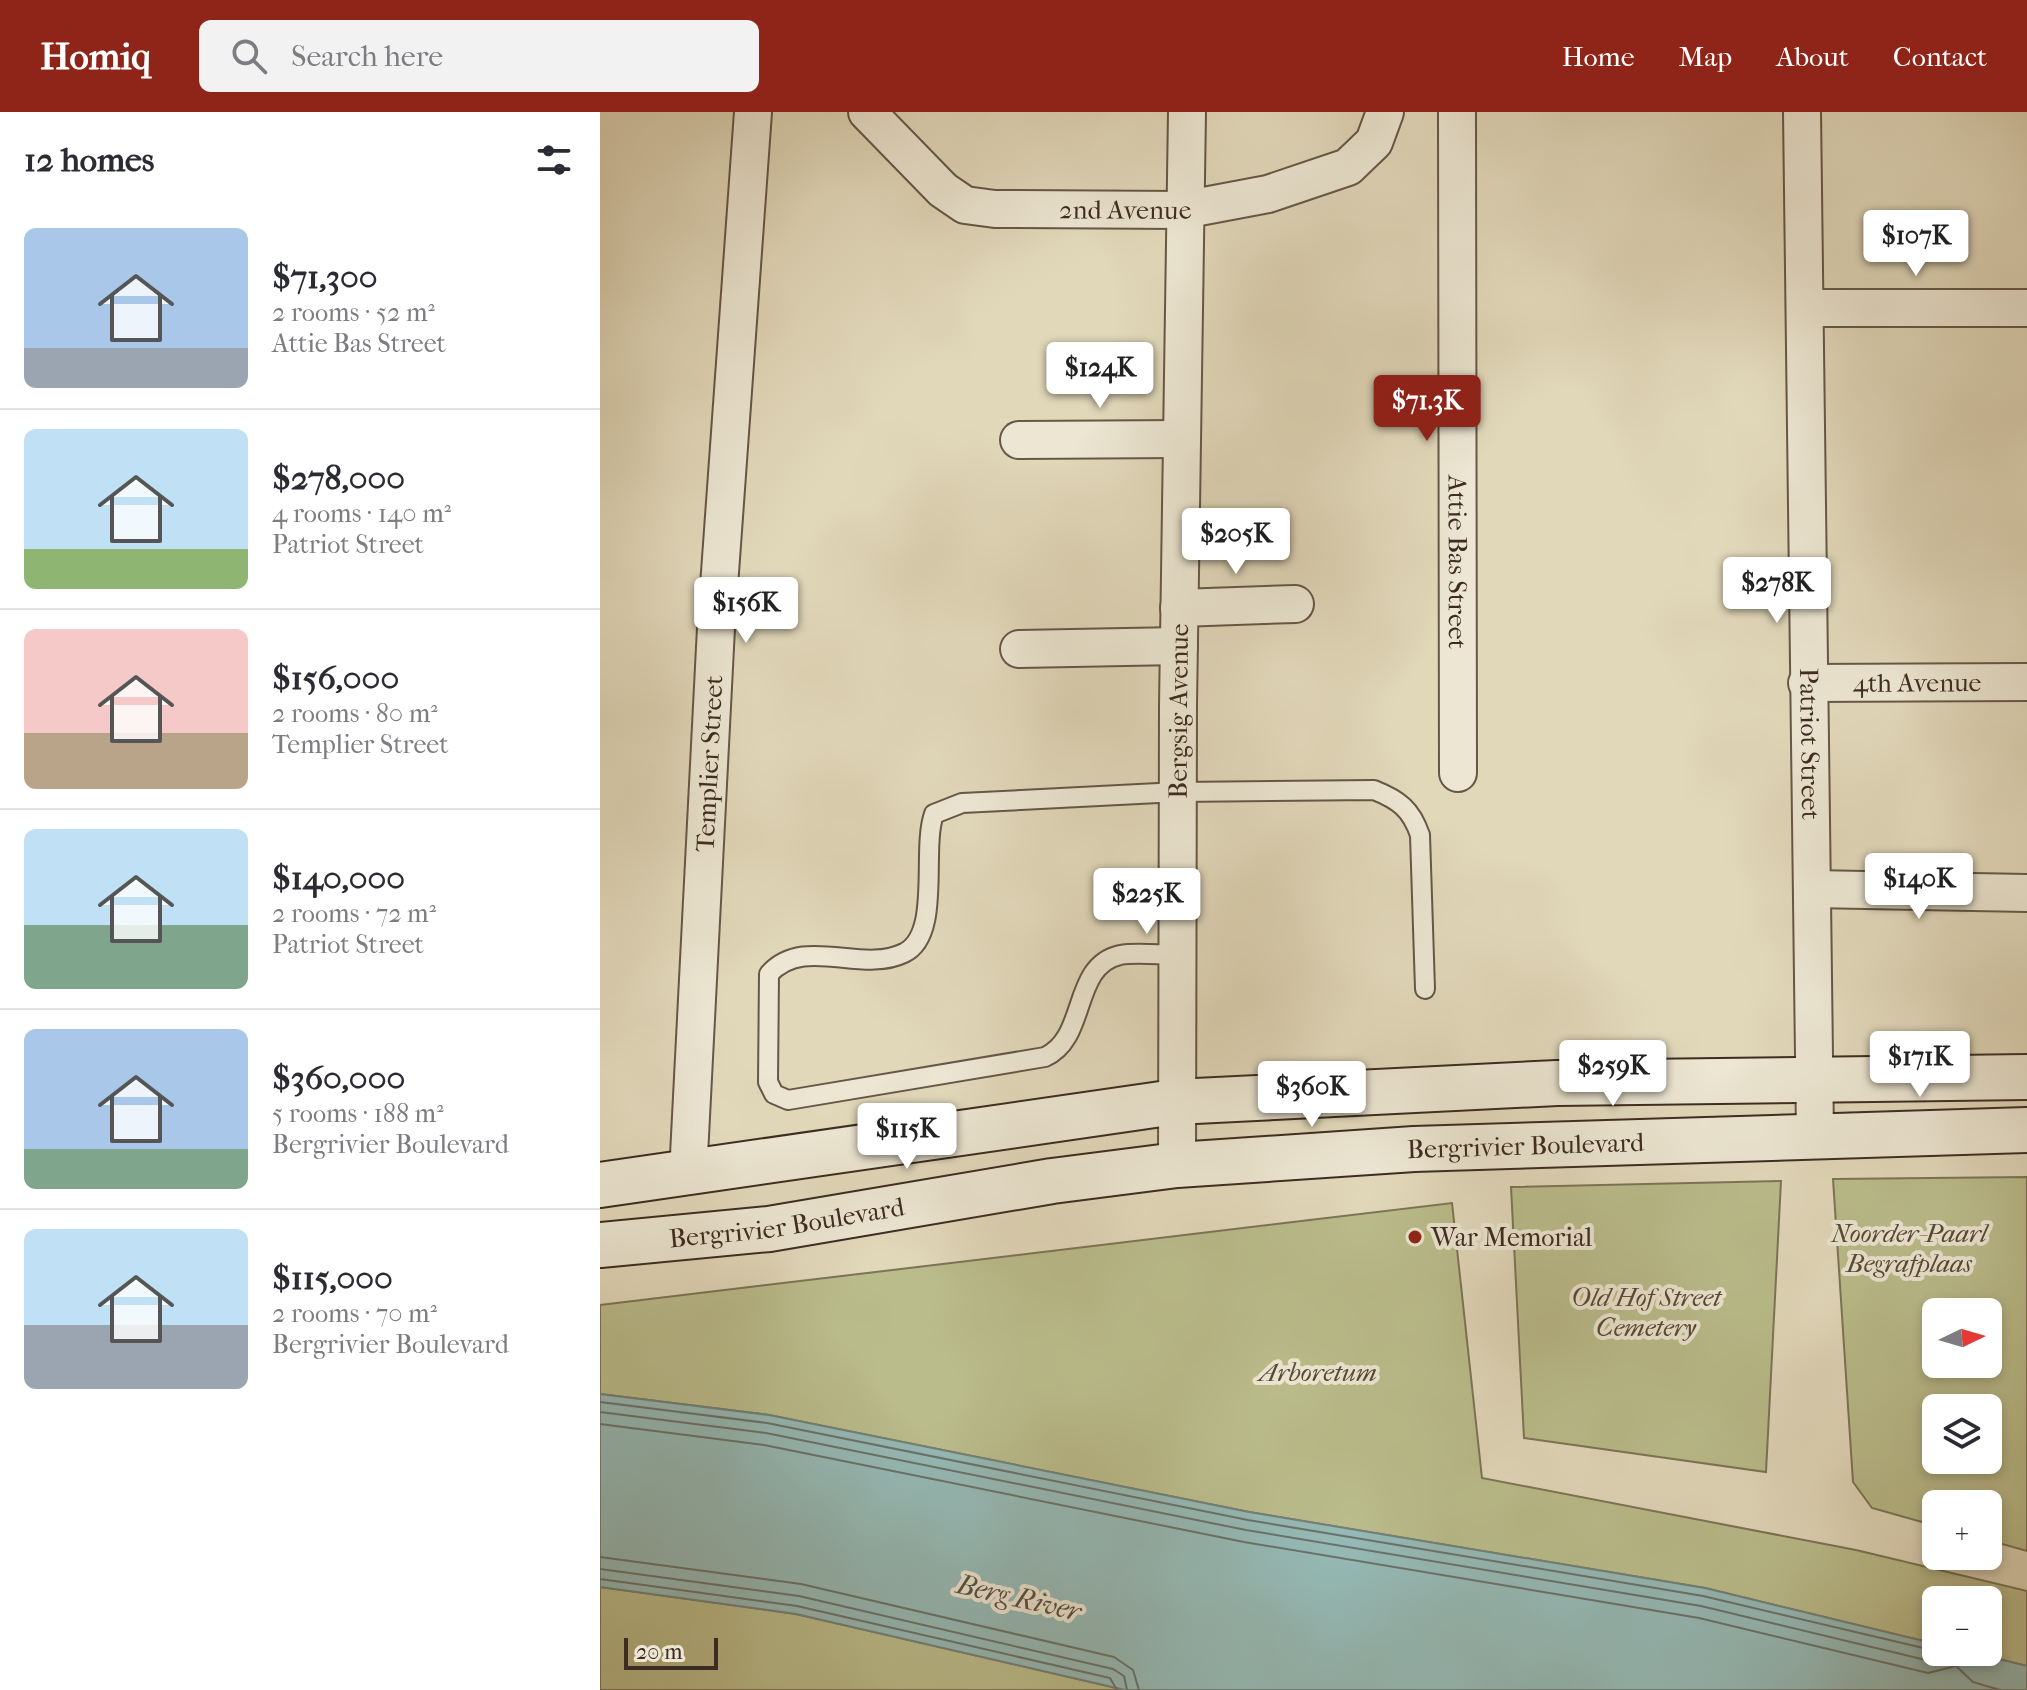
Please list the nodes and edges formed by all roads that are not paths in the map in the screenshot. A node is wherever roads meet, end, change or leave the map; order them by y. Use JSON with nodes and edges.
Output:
{"nodes":[{"id":1,"x":753,"y":112,"type":"edge"},
{"id":2,"x":867,"y":112,"type":"edge"},
{"id":3,"x":1187,"y":112,"type":"edge"},
{"id":4,"x":1385,"y":112,"type":"edge"},
{"id":5,"x":1457,"y":112,"type":"edge"},
{"id":6,"x":1802,"y":112,"type":"edge"},
{"id":7,"x":1183,"y":210,"type":"junction"},
{"id":8,"x":1805,"y":308,"type":"junction"},
{"id":9,"x":2027,"y":308,"type":"edge"},
{"id":10,"x":1181,"y":439,"type":"junction"},
{"id":11,"x":1019,"y":440,"type":"dead end"},
{"id":12,"x":1295,"y":604,"type":"dead end"},
{"id":13,"x":1179,"y":608,"type":"junction"},
{"id":14,"x":1179,"y":646,"type":"junction"},
{"id":15,"x":1019,"y":649,"type":"dead end"},
{"id":16,"x":2027,"y":682,"type":"edge"},
{"id":17,"x":1807,"y":683,"type":"junction"},
{"id":18,"x":1458,"y":773,"type":"dead end"},
{"id":19,"x":1178,"y":792,"type":"junction"},
{"id":20,"x":1812,"y":889,"type":"junction"},
{"id":21,"x":2027,"y":893,"type":"edge"},
{"id":22,"x":1177,"y":955,"type":"junction"},
{"id":23,"x":1425,"y":989,"type":"dead end"},
{"id":24,"x":1812,"y":1077,"type":"junction"},
{"id":25,"x":2027,"y":1077,"type":"edge"},
{"id":26,"x":1175,"y":1102,"type":"junction"},
{"id":27,"x":2027,"y":1130,"type":"edge"},
{"id":28,"x":1815,"y":1135,"type":"junction"},
{"id":29,"x":1177,"y":1165,"type":"junction"},
{"id":30,"x":688,"y":1175,"type":"junction"},
{"id":31,"x":600,"y":1185,"type":"edge"},
{"id":32,"x":600,"y":1245,"type":"edge"}],
"edges":[{"from":1,"to":30,"type":"street","name":"Templier Street"},
{"from":2,"to":7,"type":"street","name":"2nd Avenue"},
{"from":3,"to":7,"type":"street","name":"Bergsig Avenue"},
{"from":4,"to":7,"type":"street","name":"2nd Avenue"},
{"from":5,"to":18,"type":"street","name":"Attie Bas Street"},
{"from":6,"to":8,"type":"street","name":"Patriot Street"},
{"from":7,"to":10,"type":"street","name":"Bergsig Avenue"},
{"from":8,"to":9,"type":"street"},
{"from":8,"to":17,"type":"street","name":"Patriot Street"},
{"from":10,"to":11,"type":"street"},
{"from":10,"to":13,"type":"street","name":"Bergsig Avenue"},
{"from":12,"to":13,"type":"street"},
{"from":13,"to":14,"type":"street","name":"Bergsig Avenue"},
{"from":14,"to":15,"type":"street"},
{"from":14,"to":19,"type":"street","name":"Bergsig Avenue"},
{"from":16,"to":17,"type":"street","name":"4th Avenue"},
{"from":17,"to":20,"type":"street","name":"Patriot Street"},
{"from":19,"to":22,"type":"street","name":"Bergsig Avenue"},
{"from":19,"to":22,"type":"lane"},
{"from":19,"to":23,"type":"lane"},
{"from":20,"to":21,"type":"street"},
{"from":20,"to":24,"type":"street","name":"Patriot Street"},
{"from":22,"to":26,"type":"street","name":"Bergsig Avenue"},
{"from":24,"to":25,"type":"street"},
{"from":24,"to":26,"type":"street"},
{"from":24,"to":28,"type":"street","name":"Patriot Street"},
{"from":26,"to":29,"type":"street","name":"Bergsig Avenue"},
{"from":26,"to":30,"type":"street"},
{"from":27,"to":28,"type":"street","name":"Bergrivier Boulevard"},
{"from":28,"to":29,"type":"street","name":"Bergrivier Boulevard"},
{"from":29,"to":32,"type":"street","name":"Bergrivier Boulevard"},
{"from":30,"to":31,"type":"street"}]}
